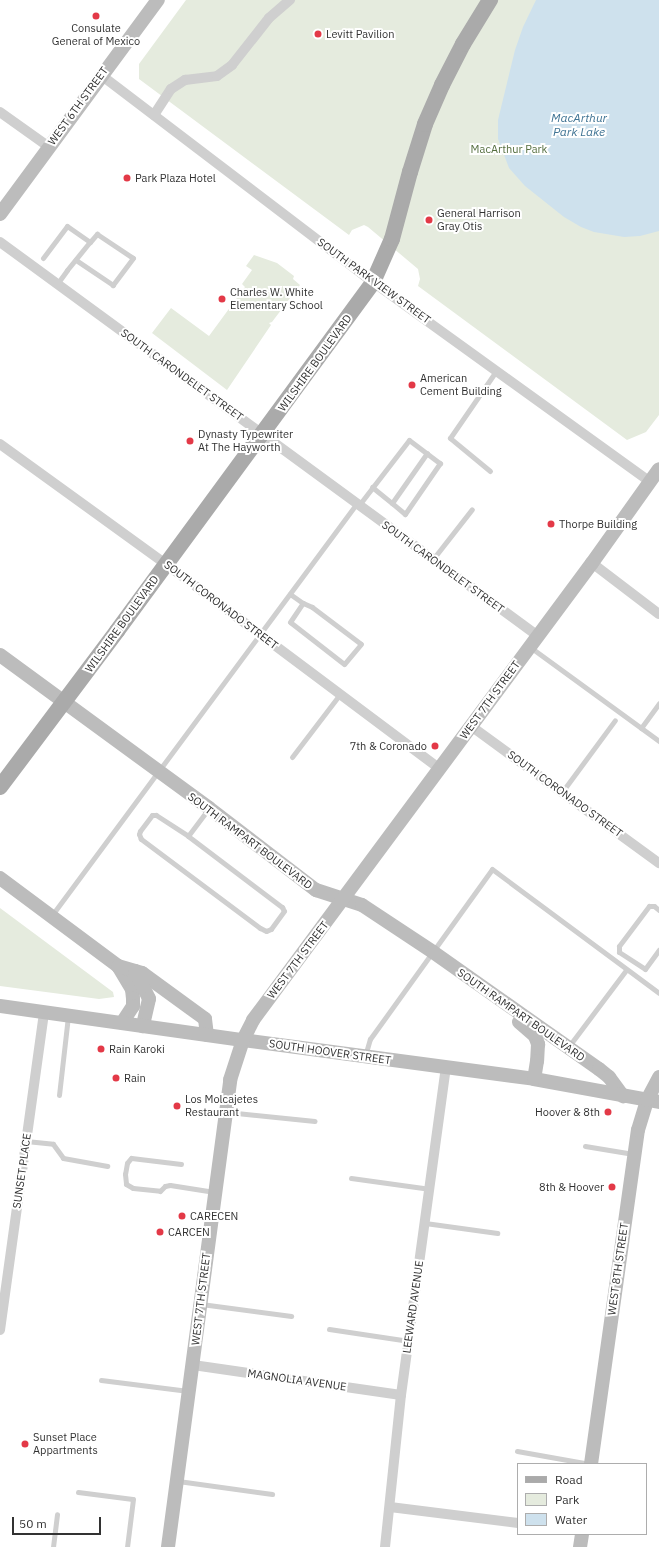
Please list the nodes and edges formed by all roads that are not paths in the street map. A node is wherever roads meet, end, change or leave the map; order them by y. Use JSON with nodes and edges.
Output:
{"nodes":[{"id":1,"x":158,"y":0,"type":"edge"},
{"id":2,"x":290,"y":0,"type":"edge"},
{"id":3,"x":490,"y":0,"type":"edge"},
{"id":4,"x":101,"y":75,"type":"junction"},
{"id":5,"x":0,"y":112,"type":"edge"},
{"id":6,"x":154,"y":115,"type":"junction"},
{"id":7,"x":48,"y":147,"type":"junction"},
{"id":8,"x":0,"y":214,"type":"edge"},
{"id":9,"x":0,"y":242,"type":"edge"},
{"id":10,"x":90,"y":242,"type":"junction"},
{"id":11,"x":44,"y":258,"type":"dead end"},
{"id":12,"x":76,"y":260,"type":"junction"},
{"id":13,"x":373,"y":282,"type":"junction"},
{"id":14,"x":57,"y":284,"type":"junction"},
{"id":15,"x":496,"y":370,"type":"junction"},
{"id":16,"x":262,"y":434,"type":"junction"},
{"id":17,"x":0,"y":444,"type":"edge"},
{"id":18,"x":427,"y":453,"type":"junction"},
{"id":19,"x":659,"y":469,"type":"edge"},
{"id":20,"x":490,"y":471,"type":"dead end"},
{"id":21,"x":650,"y":482,"type":"junction"},
{"id":22,"x":372,"y":487,"type":"junction"},
{"id":23,"x":392,"y":503,"type":"junction"},
{"id":24,"x":358,"y":504,"type":"junction"},
{"id":25,"x":472,"y":509,"type":"dead end"},
{"id":26,"x":433,"y":559,"type":"junction"},
{"id":27,"x":592,"y":563,"type":"junction"},
{"id":28,"x":166,"y":564,"type":"junction"},
{"id":29,"x":290,"y":594,"type":"junction"},
{"id":30,"x":303,"y":604,"type":"junction"},
{"id":31,"x":659,"y":614,"type":"edge"},
{"id":32,"x":259,"y":634,"type":"junction"},
{"id":33,"x":534,"y":641,"type":"junction"},
{"id":34,"x":0,"y":655,"type":"edge"},
{"id":35,"x":340,"y":694,"type":"junction"},
{"id":36,"x":659,"y":703,"type":"edge"},
{"id":37,"x":64,"y":704,"type":"junction"},
{"id":38,"x":615,"y":720,"type":"dead end"},
{"id":39,"x":471,"y":726,"type":"junction"},
{"id":40,"x":641,"y":728,"type":"junction"},
{"id":41,"x":659,"y":741,"type":"edge"},
{"id":42,"x":292,"y":757,"type":"dead end"},
{"id":43,"x":439,"y":768,"type":"junction"},
{"id":44,"x":158,"y":773,"type":"junction"},
{"id":45,"x":0,"y":787,"type":"edge"},
{"id":46,"x":562,"y":792,"type":"junction"},
{"id":47,"x":209,"y":808,"type":"junction"},
{"id":48,"x":188,"y":836,"type":"junction"},
{"id":49,"x":659,"y":863,"type":"edge"},
{"id":50,"x":0,"y":878,"type":"edge"},
{"id":51,"x":343,"y":900,"type":"junction"},
{"id":52,"x":659,"y":910,"type":"edge"},
{"id":53,"x":51,"y":916,"type":"junction"},
{"id":54,"x":659,"y":950,"type":"edge"},
{"id":55,"x":433,"y":952,"type":"junction"},
{"id":56,"x":118,"y":966,"type":"junction"},
{"id":57,"x":626,"y":970,"type":"junction"},
{"id":58,"x":135,"y":971,"type":"junction"},
{"id":59,"x":659,"y":993,"type":"edge"},
{"id":60,"x":502,"y":1002,"type":"junction"},
{"id":61,"x":0,"y":1006,"type":"edge"},
{"id":62,"x":44,"y":1012,"type":"junction"},
{"id":63,"x":68,"y":1015,"type":"junction"},
{"id":64,"x":122,"y":1023,"type":"junction"},
{"id":65,"x":143,"y":1026,"type":"junction"},
{"id":66,"x":207,"y":1035,"type":"junction"},
{"id":67,"x":243,"y":1040,"type":"junction"},
{"id":68,"x":568,"y":1047,"type":"junction"},
{"id":69,"x":365,"y":1057,"type":"junction"},
{"id":70,"x":446,"y":1067,"type":"junction"},
{"id":71,"x":659,"y":1077,"type":"edge"},
{"id":72,"x":534,"y":1078,"type":"junction"},
{"id":73,"x":59,"y":1095,"type":"dead end"},
{"id":74,"x":623,"y":1096,"type":"junction"},
{"id":75,"x":653,"y":1101,"type":"edge"},
{"id":76,"x":226,"y":1112,"type":"junction"},
{"id":77,"x":315,"y":1121,"type":"dead end"},
{"id":78,"x":26,"y":1141,"type":"junction"},
{"id":79,"x":585,"y":1146,"type":"dead end"},
{"id":80,"x":634,"y":1154,"type":"junction"},
{"id":81,"x":181,"y":1164,"type":"dead end"},
{"id":82,"x":106,"y":1166,"type":"dead end"},
{"id":83,"x":351,"y":1178,"type":"dead end"},
{"id":84,"x":430,"y":1189,"type":"junction"},
{"id":85,"x":215,"y":1192,"type":"junction"},
{"id":86,"x":425,"y":1223,"type":"junction"},
{"id":87,"x":497,"y":1232,"type":"dead end"},
{"id":88,"x":3,"y":1282,"type":"edge"},
{"id":89,"x":200,"y":1304,"type":"junction"},
{"id":90,"x":291,"y":1316,"type":"dead end"},
{"id":91,"x":328,"y":1329,"type":"dead end"},
{"id":92,"x":0,"y":1330,"type":"edge"},
{"id":93,"x":409,"y":1340,"type":"junction"},
{"id":94,"x":192,"y":1365,"type":"junction"},
{"id":95,"x":101,"y":1380,"type":"dead end"},
{"id":96,"x":189,"y":1392,"type":"junction"},
{"id":97,"x":401,"y":1395,"type":"junction"},
{"id":98,"x":517,"y":1451,"type":"dead end"},
{"id":99,"x":585,"y":1463,"type":"edge"},
{"id":100,"x":591,"y":1463,"type":"edge"},
{"id":101,"x":177,"y":1480,"type":"junction"},
{"id":102,"x":78,"y":1492,"type":"dead end"},
{"id":103,"x":272,"y":1494,"type":"dead end"},
{"id":104,"x":390,"y":1507,"type":"junction"},
{"id":105,"x":57,"y":1514,"type":"dead end"},
{"id":106,"x":517,"y":1523,"type":"edge"},
{"id":107,"x":582,"y":1535,"type":"edge"},
{"id":108,"x":53,"y":1547,"type":"edge"},
{"id":109,"x":127,"y":1547,"type":"edge"},
{"id":110,"x":168,"y":1547,"type":"edge"},
{"id":111,"x":385,"y":1547,"type":"edge"},
{"id":112,"x":580,"y":1547,"type":"edge"}],
"edges":[{"from":1,"to":4,"type":"street","name":"WEST 6TH STREET"},
{"from":2,"to":6,"type":"street"},
{"from":3,"to":13,"type":"main road","name":"WILSHIRE BOULEVARD"},
{"from":4,"to":6,"type":"street","name":"SOUTH PARK VIEW STREET"},
{"from":4,"to":7,"type":"street","name":"WEST 6TH STREET"},
{"from":5,"to":7,"type":"street"},
{"from":6,"to":13,"type":"street","name":"SOUTH PARK VIEW STREET"},
{"from":7,"to":8,"type":"street","name":"WEST 6TH STREET"},
{"from":9,"to":14,"type":"street","name":"SOUTH CARONDELET STREET"},
{"from":10,"to":11,"type":"lane"},
{"from":10,"to":12,"type":"lane"},
{"from":10,"to":12,"type":"lane"},
{"from":12,"to":14,"type":"lane"},
{"from":13,"to":15,"type":"street","name":"SOUTH PARK VIEW STREET"},
{"from":13,"to":16,"type":"main road","name":"WILSHIRE BOULEVARD"},
{"from":14,"to":16,"type":"street","name":"SOUTH CARONDELET STREET"},
{"from":15,"to":20,"type":"lane"},
{"from":15,"to":21,"type":"street","name":"SOUTH PARK VIEW STREET"},
{"from":16,"to":24,"type":"street","name":"SOUTH CARONDELET STREET"},
{"from":16,"to":28,"type":"main road","name":"WILSHIRE BOULEVARD"},
{"from":17,"to":28,"type":"street","name":"SOUTH CORONADO STREET"},
{"from":18,"to":22,"type":"lane"},
{"from":18,"to":23,"type":"lane"},
{"from":18,"to":23,"type":"lane"},
{"from":19,"to":21,"type":"street","name":"WEST 7TH STREET"},
{"from":21,"to":27,"type":"street","name":"WEST 7TH STREET"},
{"from":22,"to":23,"type":"lane"},
{"from":22,"to":24,"type":"lane"},
{"from":24,"to":26,"type":"street","name":"SOUTH CARONDELET STREET"},
{"from":24,"to":29,"type":"lane"},
{"from":25,"to":26,"type":"lane"},
{"from":26,"to":33,"type":"street","name":"SOUTH CARONDELET STREET"},
{"from":27,"to":31,"type":"street"},
{"from":27,"to":33,"type":"street","name":"WEST 7TH STREET"},
{"from":28,"to":32,"type":"street","name":"SOUTH CORONADO STREET"},
{"from":28,"to":37,"type":"main road","name":"WILSHIRE BOULEVARD"},
{"from":29,"to":30,"type":"lane"},
{"from":29,"to":32,"type":"lane"},
{"from":30,"to":30,"type":"lane"},
{"from":32,"to":35,"type":"street","name":"SOUTH CORONADO STREET"},
{"from":32,"to":44,"type":"lane"},
{"from":33,"to":39,"type":"street","name":"WEST 7TH STREET"},
{"from":33,"to":40,"type":"lane"},
{"from":34,"to":37,"type":"street","name":"SOUTH RAMPART BOULEVARD"},
{"from":35,"to":42,"type":"lane"},
{"from":35,"to":43,"type":"street","name":"SOUTH CORONADO STREET"},
{"from":36,"to":40,"type":"lane"},
{"from":37,"to":44,"type":"street","name":"SOUTH RAMPART BOULEVARD"},
{"from":37,"to":45,"type":"main road","name":"WILSHIRE BOULEVARD"},
{"from":38,"to":46,"type":"lane"},
{"from":39,"to":43,"type":"street","name":"WEST 7TH STREET"},
{"from":39,"to":46,"type":"street","name":"SOUTH CORONADO STREET"},
{"from":40,"to":41,"type":"lane"},
{"from":43,"to":51,"type":"street","name":"WEST 7TH STREET"},
{"from":44,"to":47,"type":"street","name":"SOUTH RAMPART BOULEVARD"},
{"from":44,"to":53,"type":"lane"},
{"from":46,"to":49,"type":"street","name":"SOUTH CORONADO STREET"},
{"from":47,"to":48,"type":"lane"},
{"from":47,"to":51,"type":"street","name":"SOUTH RAMPART BOULEVARD"},
{"from":48,"to":48,"type":"lane"},
{"from":50,"to":53,"type":"street"},
{"from":51,"to":55,"type":"street","name":"SOUTH RAMPART BOULEVARD"},
{"from":51,"to":67,"type":"street","name":"WEST 7TH STREET"},
{"from":52,"to":54,"type":"lane"},
{"from":53,"to":56,"type":"street"},
{"from":55,"to":57,"type":"lane"},
{"from":55,"to":60,"type":"street","name":"SOUTH RAMPART BOULEVARD"},
{"from":55,"to":69,"type":"lane"},
{"from":56,"to":58,"type":"street"},
{"from":56,"to":64,"type":"street"},
{"from":57,"to":59,"type":"lane"},
{"from":57,"to":68,"type":"lane"},
{"from":58,"to":65,"type":"street"},
{"from":58,"to":66,"type":"street"},
{"from":60,"to":68,"type":"street","name":"SOUTH RAMPART BOULEVARD"},
{"from":60,"to":72,"type":"street"},
{"from":61,"to":62,"type":"street","name":"SOUTH HOOVER STREET"},
{"from":62,"to":63,"type":"street","name":"SOUTH HOOVER STREET"},
{"from":62,"to":78,"type":"street","name":"SUNSET PLACE"},
{"from":63,"to":64,"type":"street","name":"SOUTH HOOVER STREET"},
{"from":63,"to":73,"type":"lane"},
{"from":64,"to":65,"type":"street","name":"SOUTH HOOVER STREET"},
{"from":65,"to":66,"type":"street","name":"SOUTH HOOVER STREET"},
{"from":66,"to":67,"type":"street","name":"SOUTH HOOVER STREET"},
{"from":67,"to":69,"type":"street","name":"SOUTH HOOVER STREET"},
{"from":67,"to":76,"type":"street","name":"WEST 7TH STREET"},
{"from":68,"to":74,"type":"street","name":"SOUTH RAMPART BOULEVARD"},
{"from":69,"to":70,"type":"street","name":"SOUTH HOOVER STREET"},
{"from":70,"to":72,"type":"street","name":"SOUTH HOOVER STREET"},
{"from":70,"to":84,"type":"street","name":"LEEWARD AVENUE"},
{"from":71,"to":75,"type":"street","name":"WEST 8TH STREET"},
{"from":72,"to":74,"type":"street","name":"SOUTH HOOVER STREET"},
{"from":74,"to":75,"type":"street","name":"SOUTH HOOVER STREET"},
{"from":75,"to":80,"type":"street","name":"WEST 8TH STREET"},
{"from":76,"to":77,"type":"lane"},
{"from":76,"to":85,"type":"street","name":"WEST 7TH STREET"},
{"from":78,"to":82,"type":"lane"},
{"from":78,"to":88,"type":"street","name":"SUNSET PLACE"},
{"from":79,"to":80,"type":"lane"},
{"from":80,"to":100,"type":"street","name":"WEST 8TH STREET"},
{"from":81,"to":85,"type":"lane"},
{"from":83,"to":84,"type":"lane"},
{"from":84,"to":86,"type":"street","name":"LEEWARD AVENUE"},
{"from":85,"to":89,"type":"street","name":"WEST 7TH STREET"},
{"from":86,"to":87,"type":"lane"},
{"from":86,"to":93,"type":"street","name":"LEEWARD AVENUE"},
{"from":88,"to":92,"type":"street","name":"SUNSET PLACE"},
{"from":89,"to":90,"type":"lane"},
{"from":89,"to":94,"type":"street","name":"WEST 7TH STREET"},
{"from":91,"to":93,"type":"lane"},
{"from":93,"to":97,"type":"street","name":"LEEWARD AVENUE"},
{"from":94,"to":96,"type":"street","name":"WEST 7TH STREET"},
{"from":94,"to":97,"type":"street","name":"MAGNOLIA AVENUE"},
{"from":95,"to":96,"type":"lane"},
{"from":96,"to":101,"type":"street","name":"WEST 7TH STREET"},
{"from":97,"to":104,"type":"street","name":"LEEWARD AVENUE"},
{"from":98,"to":99,"type":"lane"},
{"from":101,"to":103,"type":"lane"},
{"from":101,"to":110,"type":"street","name":"WEST 7TH STREET"},
{"from":102,"to":109,"type":"lane"},
{"from":104,"to":106,"type":"street"},
{"from":104,"to":111,"type":"street","name":"LEEWARD AVENUE"},
{"from":105,"to":108,"type":"lane"},
{"from":107,"to":112,"type":"street"}]}
